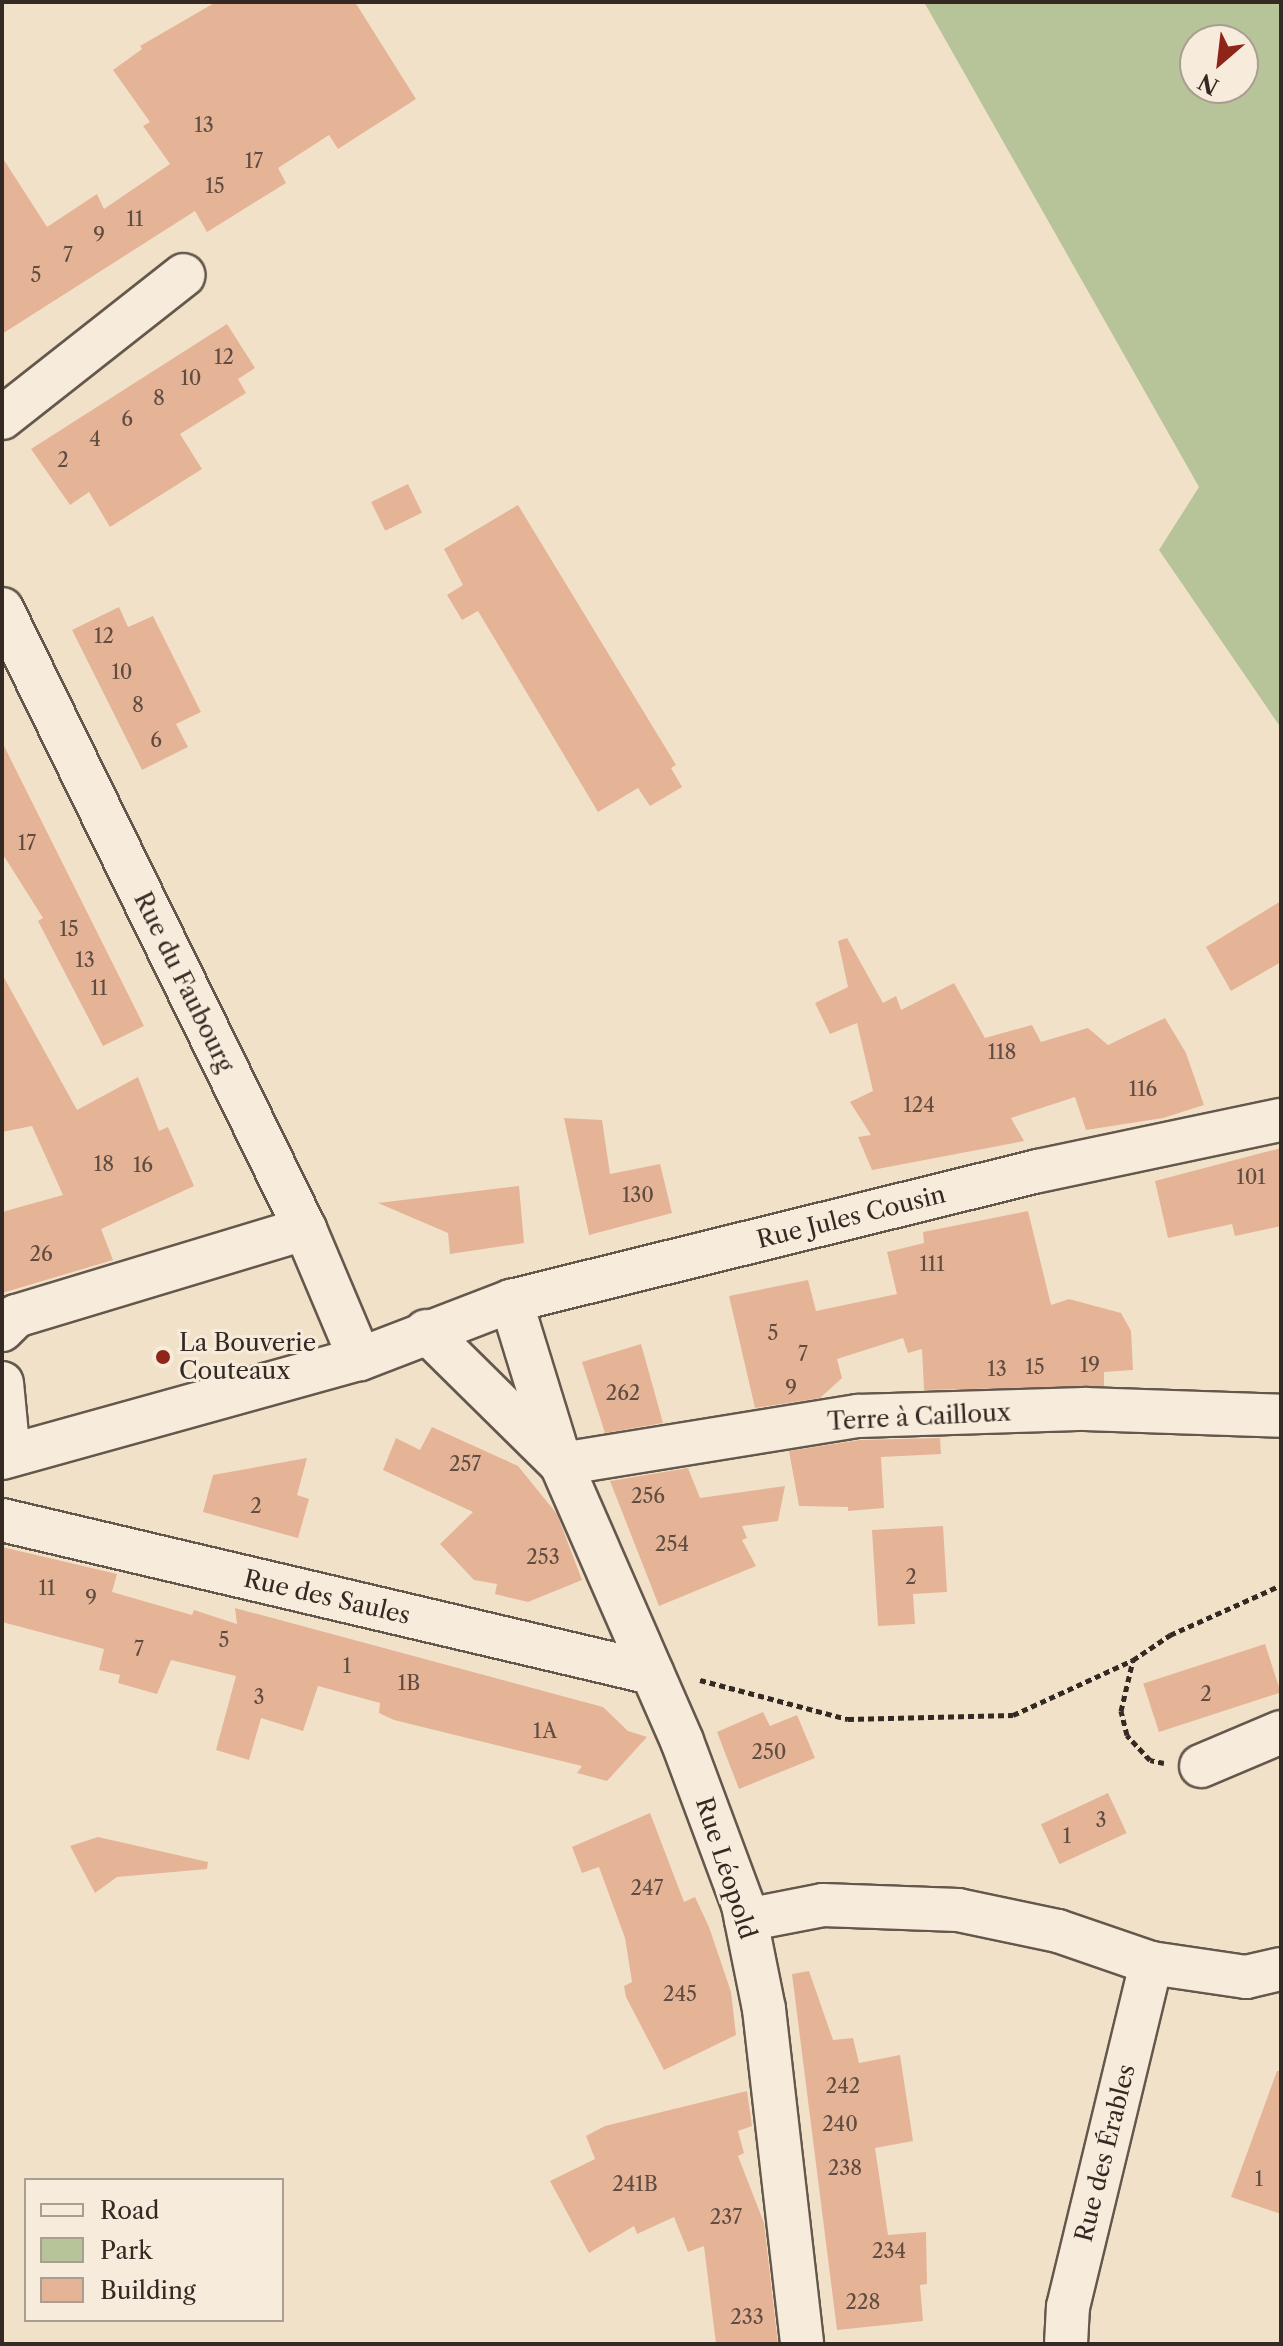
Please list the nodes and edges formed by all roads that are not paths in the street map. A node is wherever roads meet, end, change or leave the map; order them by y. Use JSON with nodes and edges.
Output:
{"nodes":[{"id":1,"x":184,"y":275,"type":"dead end"},
{"id":2,"x":2,"y":418,"type":"edge"},
{"id":3,"x":2,"y":609,"type":"edge"},
{"id":4,"x":1281,"y":1120,"type":"edge"},
{"id":5,"x":305,"y":1229,"type":"junction"},
{"id":6,"x":511,"y":1301,"type":"junction"},
{"id":7,"x":2,"y":1330,"type":"edge"},
{"id":8,"x":426,"y":1331,"type":"junction"},
{"id":9,"x":360,"y":1359,"type":"junction"},
{"id":10,"x":2,"y":1383,"type":"edge"},
{"id":11,"x":1281,"y":1416,"type":"edge"},
{"id":12,"x":6,"y":1457,"type":"edge"},
{"id":13,"x":561,"y":1464,"type":"junction"},
{"id":14,"x":2,"y":1520,"type":"edge"},
{"id":15,"x":652,"y":1673,"type":"junction"},
{"id":16,"x":1281,"y":1732,"type":"edge"},
{"id":17,"x":1201,"y":1766,"type":"road end"},
{"id":18,"x":746,"y":1920,"type":"junction"},
{"id":19,"x":1151,"y":1963,"type":"junction"},
{"id":20,"x":1281,"y":1969,"type":"edge"},
{"id":21,"x":802,"y":2344,"type":"edge"},
{"id":22,"x":1066,"y":2344,"type":"edge"}],
"edges":[{"from":1,"to":2,"type":"street"},
{"from":3,"to":5,"type":"street","name":"Rue du Faubourg"},
{"from":4,"to":6,"type":"street","name":"Rue Jules Cousin"},
{"from":5,"to":7,"type":"street"},
{"from":5,"to":9,"type":"street","name":"Rue du Faubourg"},
{"from":6,"to":8,"type":"street","name":"Rue Jules Cousin"},
{"from":6,"to":13,"type":"street","name":"Rue Léopold"},
{"from":8,"to":9,"type":"street"},
{"from":8,"to":13,"type":"street","name":"Rue Léopold"},
{"from":9,"to":12,"type":"street"},
{"from":10,"to":12,"type":"street"},
{"from":11,"to":13,"type":"street","name":"Terre à Cailloux"},
{"from":13,"to":15,"type":"street","name":"Rue Léopold"},
{"from":14,"to":15,"type":"street","name":"Rue des Saules"},
{"from":15,"to":18,"type":"street","name":"Rue Léopold"},
{"from":16,"to":17,"type":"street"},
{"from":18,"to":19,"type":"street"},
{"from":18,"to":21,"type":"street","name":"Rue Léopold"},
{"from":19,"to":20,"type":"street"},
{"from":19,"to":22,"type":"street","name":"Rue des Érables"}]}
